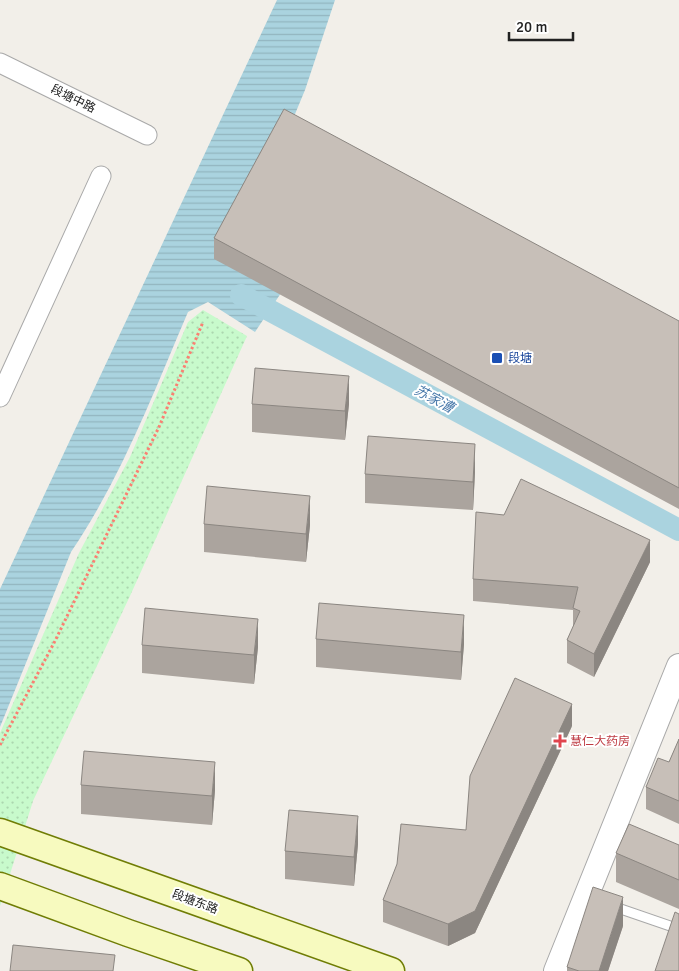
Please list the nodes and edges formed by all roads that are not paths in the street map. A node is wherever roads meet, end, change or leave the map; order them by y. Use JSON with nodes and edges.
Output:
{"nodes":[{"id":1,"x":0,"y":63,"type":"edge"},
{"id":2,"x":147,"y":135,"type":"dead end"},
{"id":3,"x":101,"y":176,"type":"dead end"},
{"id":4,"x":0,"y":397,"type":"edge"},
{"id":5,"x":679,"y":666,"type":"edge"},
{"id":6,"x":0,"y":832,"type":"edge"},
{"id":7,"x":0,"y":886,"type":"edge"},
{"id":8,"x":595,"y":898,"type":"junction"},
{"id":9,"x":679,"y":929,"type":"edge"},
{"id":10,"x":239,"y":971,"type":"edge"},
{"id":11,"x":391,"y":971,"type":"edge"},
{"id":12,"x":556,"y":971,"type":"edge"}],
"edges":[{"from":1,"to":2,"type":"street","name":"段塘中路"},
{"from":3,"to":4,"type":"street"},
{"from":5,"to":8,"type":"street"},
{"from":6,"to":11,"type":"main road","name":"段塘东路"},
{"from":7,"to":10,"type":"main road"},
{"from":8,"to":9,"type":"lane"},
{"from":8,"to":12,"type":"street"}]}
